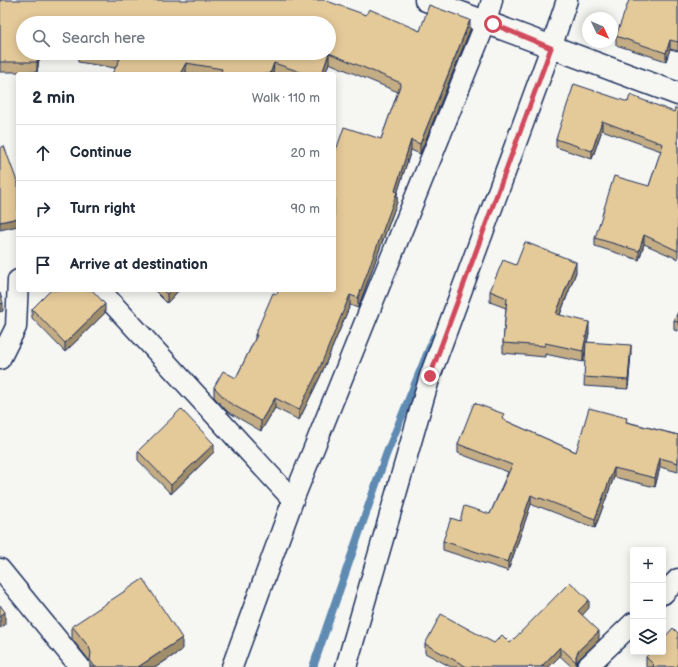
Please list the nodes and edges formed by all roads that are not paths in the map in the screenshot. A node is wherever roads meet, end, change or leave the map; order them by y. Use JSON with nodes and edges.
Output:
{"nodes":[{"id":1,"x":426,"y":0,"type":"edge"},
{"id":2,"x":492,"y":0,"type":"edge"},
{"id":3,"x":567,"y":0,"type":"edge"},
{"id":4,"x":490,"y":23,"type":"junction"},
{"id":5,"x":550,"y":47,"type":"junction"},
{"id":6,"x":678,"y":94,"type":"edge"},
{"id":7,"x":17,"y":292,"type":"edge"},
{"id":8,"x":102,"y":292,"type":"edge"},
{"id":9,"x":0,"y":359,"type":"edge"},
{"id":10,"x":293,"y":500,"type":"junction"},
{"id":11,"x":0,"y":569,"type":"edge"},
{"id":12,"x":678,"y":579,"type":"edge"},
{"id":13,"x":666,"y":591,"type":"edge"},
{"id":14,"x":630,"y":626,"type":"edge"},
{"id":15,"x":80,"y":667,"type":"edge"},
{"id":16,"x":232,"y":667,"type":"edge"},
{"id":17,"x":346,"y":667,"type":"edge"},
{"id":18,"x":587,"y":667,"type":"edge"}],
"edges":[{"from":1,"to":4,"type":"street"},
{"from":2,"to":4,"type":"street"},
{"from":3,"to":5,"type":"street"},
{"from":4,"to":5,"type":"street"},
{"from":4,"to":10,"type":"street"},
{"from":5,"to":6,"type":"street"},
{"from":5,"to":17,"type":"street"},
{"from":7,"to":9,"type":"street"},
{"from":8,"to":10,"type":"street"},
{"from":10,"to":16,"type":"street"},
{"from":11,"to":15,"type":"street"},
{"from":12,"to":13,"type":"street"},
{"from":14,"to":18,"type":"street"}]}
